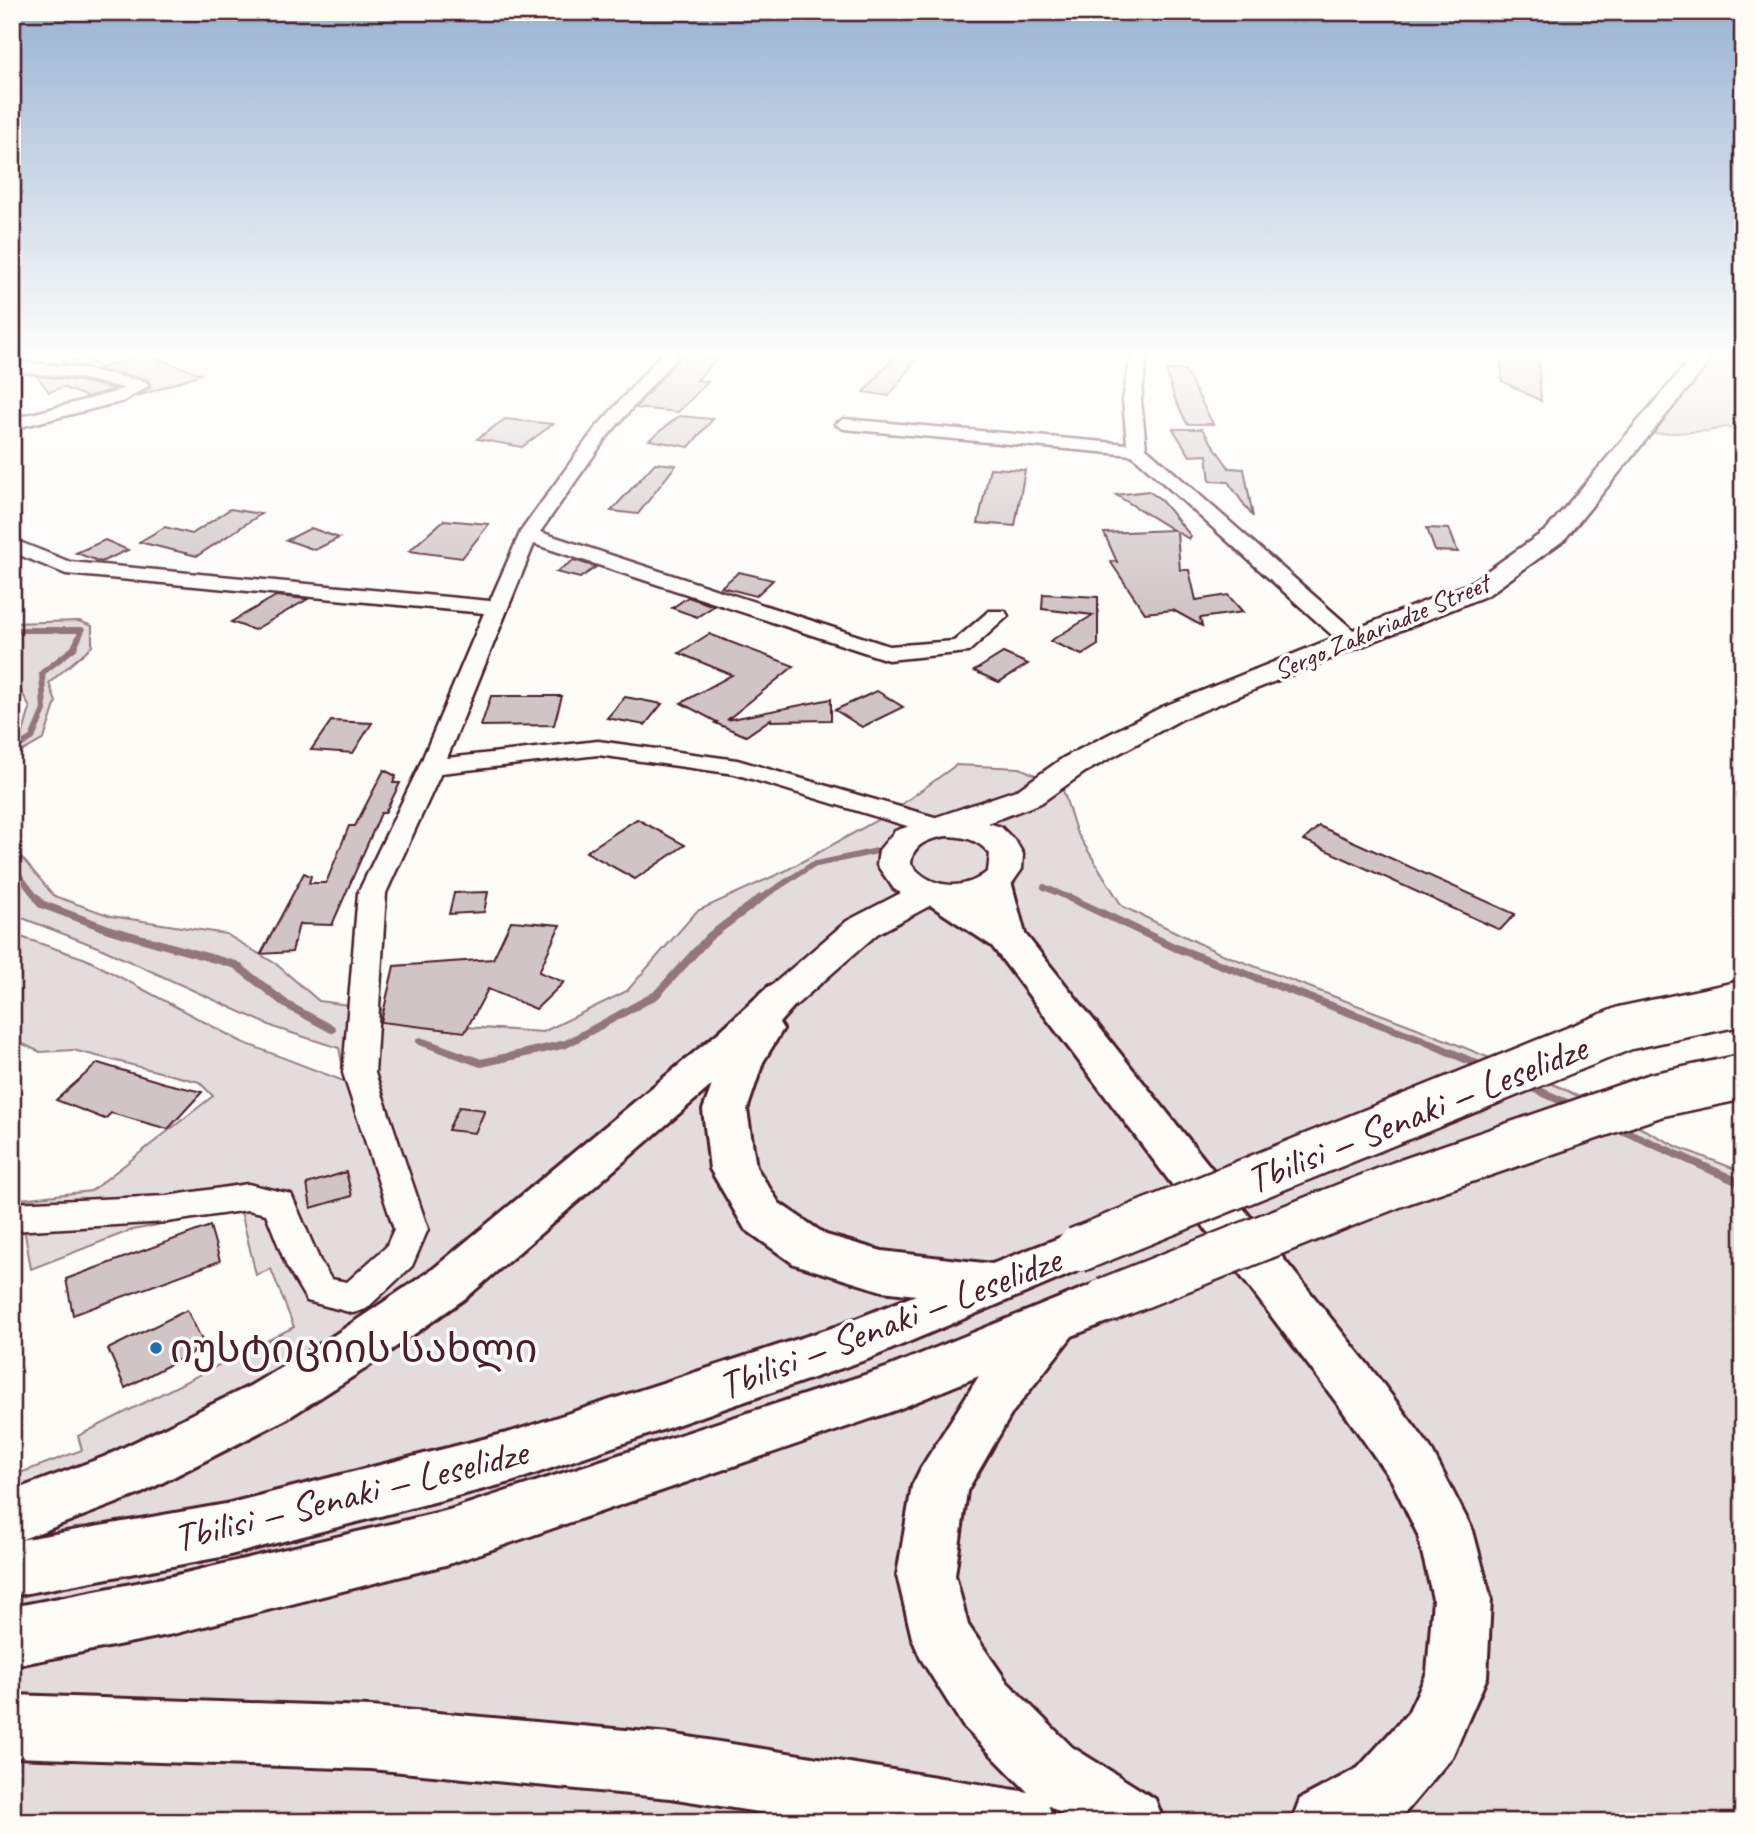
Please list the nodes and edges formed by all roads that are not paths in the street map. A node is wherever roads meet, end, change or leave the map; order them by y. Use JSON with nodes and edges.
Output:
{"nodes":[{"id":1,"x":596,"y":440,"type":"edge"},
{"id":2,"x":1020,"y":440,"type":"edge"},
{"id":3,"x":1136,"y":440,"type":"edge"},
{"id":4,"x":1635,"y":440,"type":"edge"},
{"id":5,"x":1137,"y":450,"type":"junction"},
{"id":6,"x":528,"y":535,"type":"junction"},
{"id":7,"x":12,"y":545,"type":"edge"},
{"id":8,"x":495,"y":608,"type":"junction"},
{"id":9,"x":997,"y":616,"type":"dead end"},
{"id":10,"x":1352,"y":641,"type":"junction"},
{"id":11,"x":431,"y":767,"type":"junction"},
{"id":12,"x":1030,"y":796,"type":"junction"},
{"id":13,"x":851,"y":799,"type":"junction"},
{"id":14,"x":944,"y":826,"type":"junction"},
{"id":15,"x":996,"y":840,"type":"junction"},
{"id":16,"x":898,"y":853,"type":"junction"},
{"id":17,"x":993,"y":885,"type":"junction"},
{"id":18,"x":935,"y":894,"type":"junction"},
{"id":19,"x":861,"y":928,"type":"junction"},
{"id":20,"x":1006,"y":937,"type":"junction"},
{"id":21,"x":783,"y":996,"type":"junction"},
{"id":22,"x":1743,"y":1003,"type":"edge"},
{"id":23,"x":1743,"y":1077,"type":"edge"},
{"id":24,"x":12,"y":1217,"type":"edge"},
{"id":25,"x":999,"y":1284,"type":"junction"},
{"id":26,"x":1055,"y":1323,"type":"junction"},
{"id":27,"x":12,"y":1517,"type":"edge"},
{"id":28,"x":12,"y":1569,"type":"edge"},
{"id":29,"x":12,"y":1637,"type":"edge"},
{"id":30,"x":12,"y":1726,"type":"edge"},
{"id":31,"x":1023,"y":1822,"type":"edge"},
{"id":32,"x":1132,"y":1822,"type":"edge"},
{"id":33,"x":1323,"y":1822,"type":"edge"}],
"edges":[{"from":1,"to":6,"type":"street"},
{"from":2,"to":5,"type":"street"},
{"from":3,"to":5,"type":"street"},
{"from":4,"to":10,"type":"main road","name":"Sergo Zakariadze Street"},
{"from":5,"to":10,"type":"street"},
{"from":6,"to":8,"type":"street"},
{"from":6,"to":9,"type":"street"},
{"from":7,"to":8,"type":"street"},
{"from":8,"to":11,"type":"street"},
{"from":10,"to":12,"type":"main road","name":"Sergo Zakariadze Street"},
{"from":11,"to":13,"type":"street"},
{"from":11,"to":24,"type":"street"},
{"from":12,"to":14,"type":"main road","name":"Sergo Zakariadze Street"},
{"from":12,"to":15,"type":"main road","name":"Sergo Zakariadze Street"},
{"from":13,"to":14,"type":"street"},
{"from":13,"to":16,"type":"street"},
{"from":14,"to":15,"type":"main road"},
{"from":14,"to":16,"type":"main road"},
{"from":15,"to":17,"type":"main road"},
{"from":16,"to":18,"type":"main road"},
{"from":16,"to":19,"type":"main road"},
{"from":17,"to":18,"type":"main road"},
{"from":17,"to":20,"type":"highway"},
{"from":18,"to":19,"type":"main road"},
{"from":18,"to":20,"type":"highway"},
{"from":19,"to":21,"type":"main road"},
{"from":20,"to":33,"type":"highway"},
{"from":21,"to":25,"type":"highway"},
{"from":21,"to":27,"type":"highway"},
{"from":22,"to":25,"type":"highway","name":"Tbilisi — Senaki — Leselidze","bridge":true},
{"from":23,"to":26,"type":"highway","name":"Tbilisi — Senaki — Leselidze","bridge":true},
{"from":25,"to":28,"type":"highway","name":"Tbilisi — Senaki — Leselidze"},
{"from":26,"to":29,"type":"highway","name":"Tbilisi — Senaki — Leselidze"},
{"from":26,"to":32,"type":"highway"},
{"from":30,"to":31,"type":"highway"}]}
